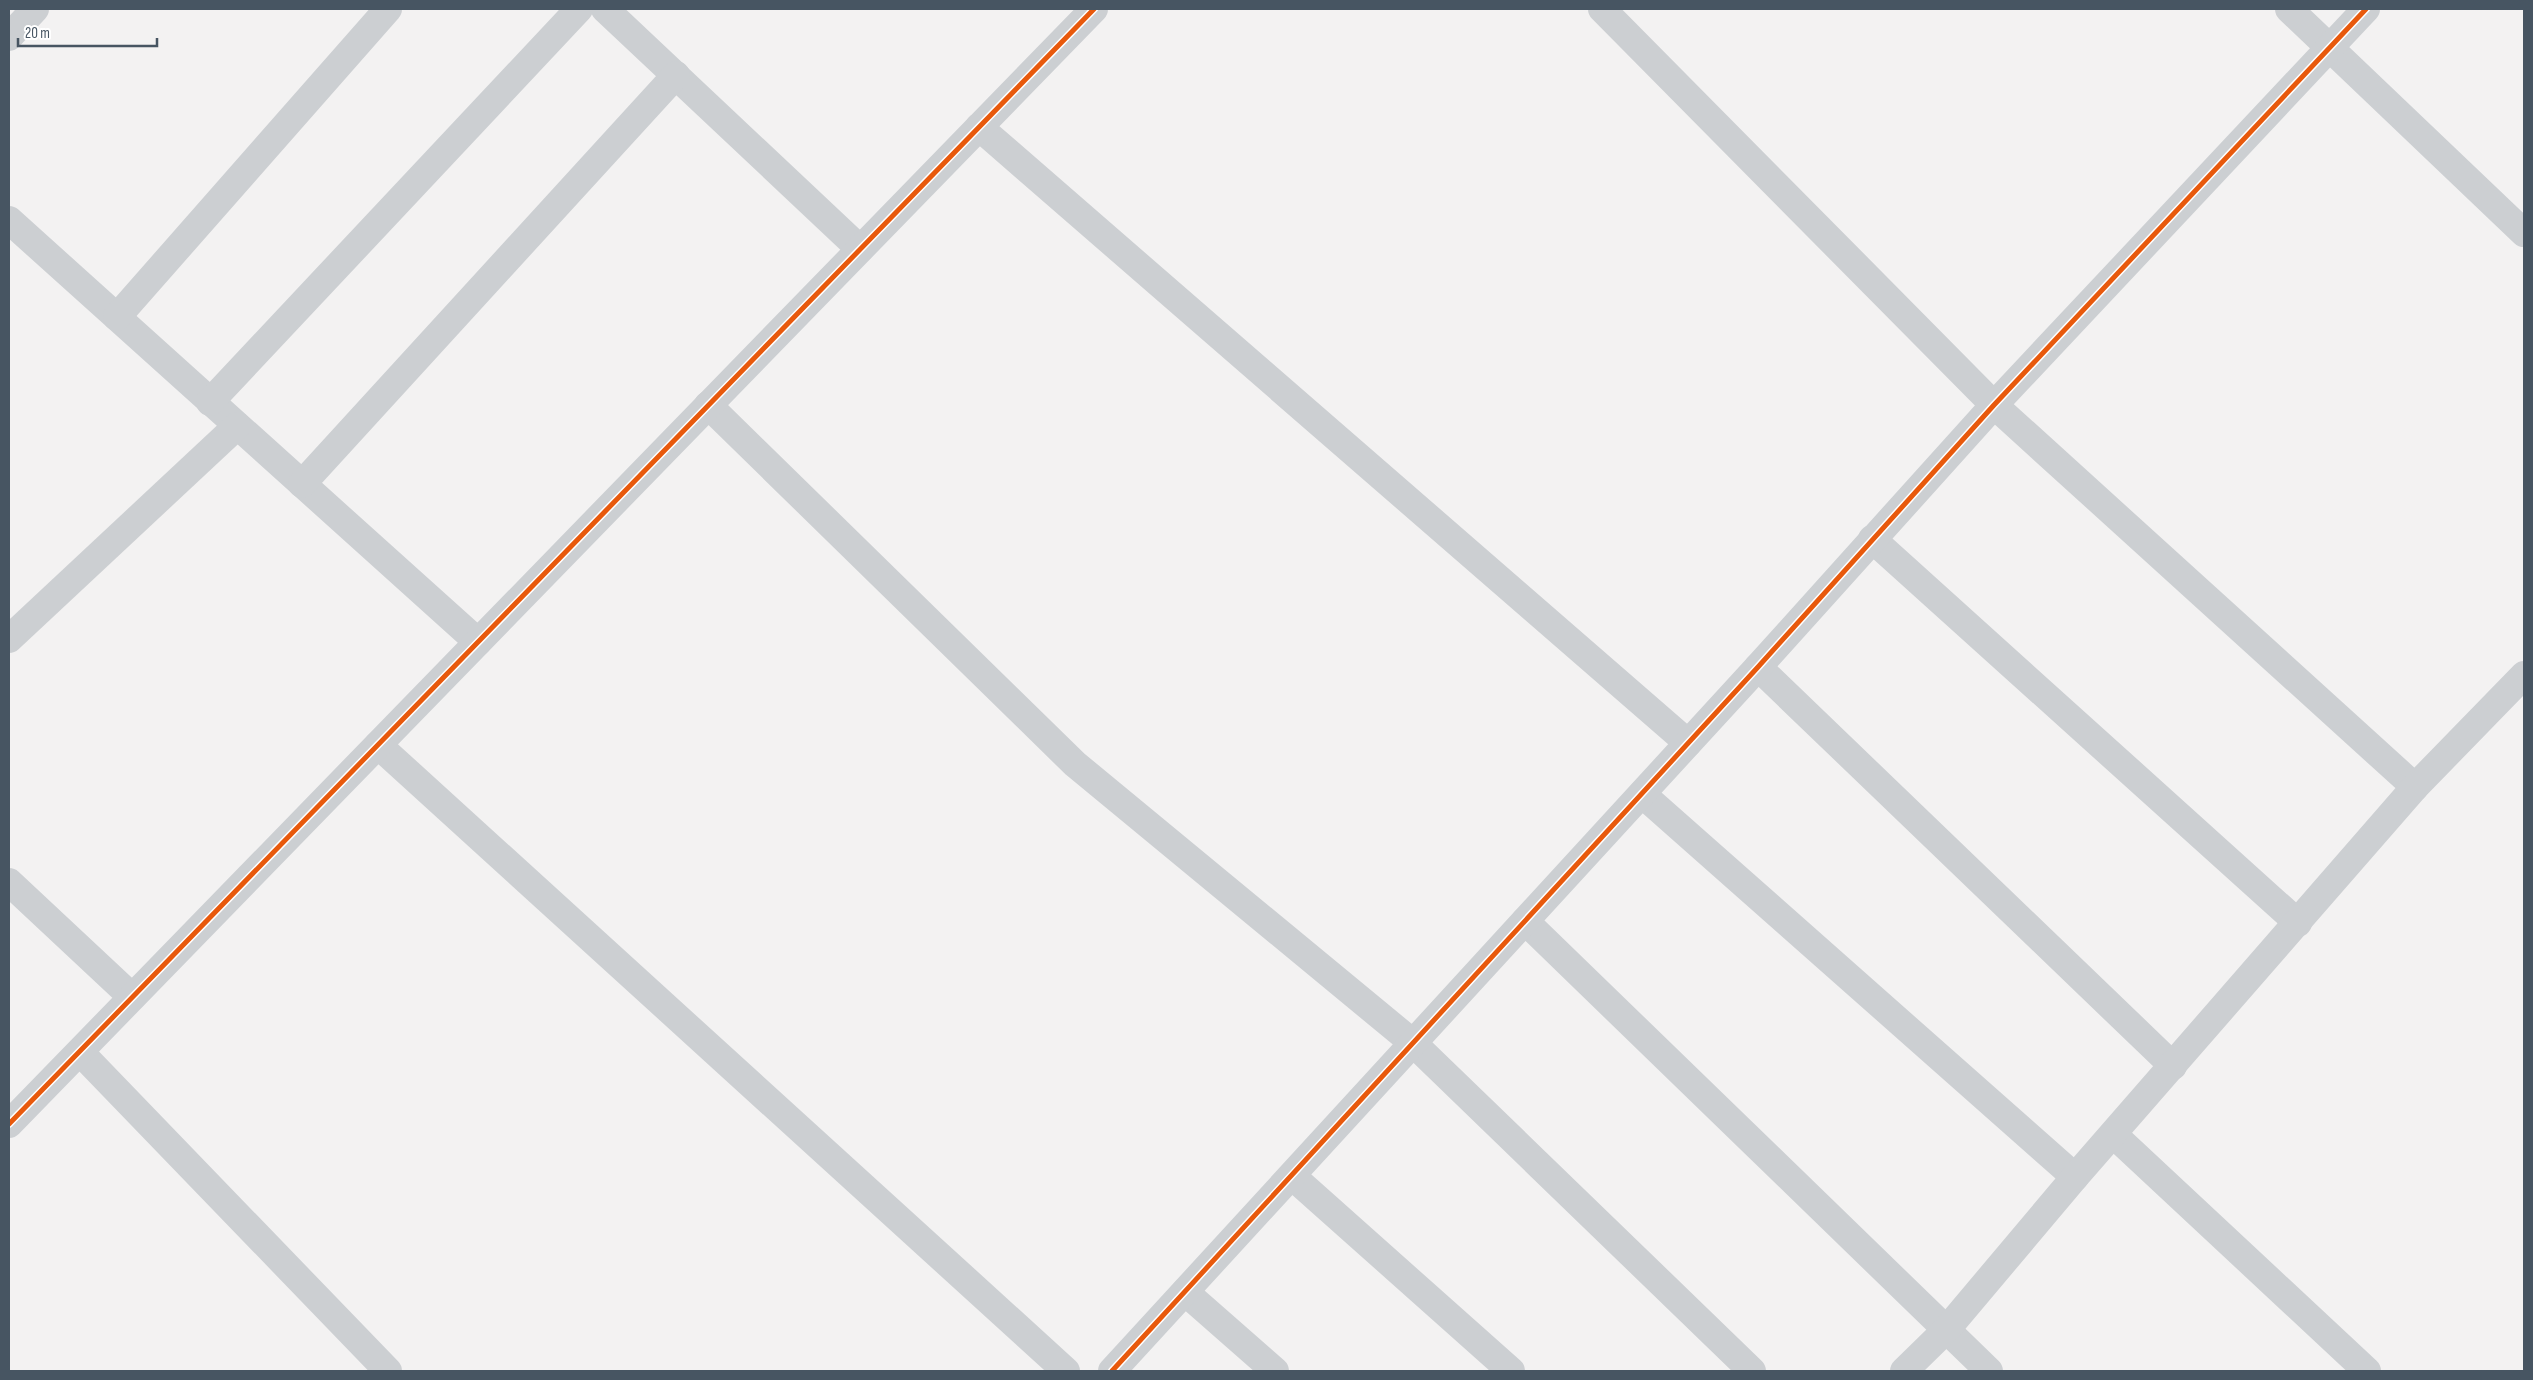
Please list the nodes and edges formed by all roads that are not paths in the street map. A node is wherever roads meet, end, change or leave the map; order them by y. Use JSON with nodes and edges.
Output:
{"nodes":[{"id":1,"x":34,"y":9,"type":"edge"},
{"id":2,"x":388,"y":9,"type":"edge"},
{"id":3,"x":579,"y":9,"type":"edge"},
{"id":4,"x":605,"y":9,"type":"edge"},
{"id":5,"x":1094,"y":9,"type":"edge"},
{"id":6,"x":1602,"y":9,"type":"edge"},
{"id":7,"x":2289,"y":9,"type":"edge"},
{"id":8,"x":2366,"y":9,"type":"edge"},
{"id":9,"x":9,"y":36,"type":"edge"},
{"id":10,"x":2331,"y":47,"type":"junction"},
{"id":11,"x":676,"y":75,"type":"junction"},
{"id":12,"x":979,"y":127,"type":"junction"},
{"id":13,"x":9,"y":220,"type":"edge"},
{"id":14,"x":2524,"y":234,"type":"edge"},
{"id":15,"x":860,"y":249,"type":"junction"},
{"id":16,"x":117,"y":317,"type":"junction"},
{"id":17,"x":210,"y":402,"type":"junction"},
{"id":18,"x":1994,"y":405,"type":"junction"},
{"id":19,"x":708,"y":406,"type":"junction"},
{"id":20,"x":237,"y":426,"type":"junction"},
{"id":21,"x":302,"y":484,"type":"junction"},
{"id":22,"x":1872,"y":539,"type":"junction"},
{"id":23,"x":9,"y":638,"type":"edge"},
{"id":24,"x":478,"y":642,"type":"junction"},
{"id":25,"x":1758,"y":667,"type":"junction"},
{"id":26,"x":2524,"y":675,"type":"edge"},
{"id":27,"x":1688,"y":743,"type":"junction"},
{"id":28,"x":378,"y":745,"type":"junction"},
{"id":29,"x":2415,"y":788,"type":"junction"},
{"id":30,"x":1642,"y":794,"type":"junction"},
{"id":31,"x":9,"y":882,"type":"edge"},
{"id":32,"x":1525,"y":921,"type":"junction"},
{"id":33,"x":2298,"y":923,"type":"junction"},
{"id":34,"x":132,"y":997,"type":"junction"},
{"id":35,"x":1413,"y":1043,"type":"junction"},
{"id":36,"x":80,"y":1052,"type":"junction"},
{"id":37,"x":2173,"y":1066,"type":"junction"},
{"id":38,"x":9,"y":1124,"type":"edge"},
{"id":39,"x":2114,"y":1135,"type":"junction"},
{"id":40,"x":1292,"y":1176,"type":"junction"},
{"id":41,"x":2075,"y":1177,"type":"junction"},
{"id":42,"x":1185,"y":1292,"type":"junction"},
{"id":43,"x":1947,"y":1329,"type":"junction"},
{"id":44,"x":388,"y":1371,"type":"edge"},
{"id":45,"x":1066,"y":1371,"type":"edge"},
{"id":46,"x":1112,"y":1371,"type":"edge"},
{"id":47,"x":1275,"y":1371,"type":"edge"},
{"id":48,"x":1511,"y":1371,"type":"edge"},
{"id":49,"x":1752,"y":1371,"type":"edge"},
{"id":50,"x":1904,"y":1371,"type":"edge"},
{"id":51,"x":1989,"y":1371,"type":"edge"},
{"id":52,"x":2367,"y":1371,"type":"edge"}],
"edges":[{"from":1,"to":9,"type":"street"},
{"from":2,"to":16,"type":"street"},
{"from":3,"to":17,"type":"street"},
{"from":4,"to":11,"type":"street"},
{"from":5,"to":12,"type":"street"},
{"from":6,"to":18,"type":"street"},
{"from":7,"to":10,"type":"street"},
{"from":8,"to":10,"type":"street"},
{"from":10,"to":14,"type":"street"},
{"from":10,"to":18,"type":"street"},
{"from":11,"to":15,"type":"street"},
{"from":11,"to":21,"type":"street"},
{"from":12,"to":15,"type":"street"},
{"from":12,"to":27,"type":"street"},
{"from":13,"to":16,"type":"street"},
{"from":15,"to":19,"type":"street"},
{"from":16,"to":17,"type":"street"},
{"from":17,"to":20,"type":"street"},
{"from":18,"to":22,"type":"street"},
{"from":18,"to":29,"type":"street"},
{"from":19,"to":24,"type":"street"},
{"from":19,"to":35,"type":"street"},
{"from":20,"to":21,"type":"street"},
{"from":20,"to":23,"type":"street"},
{"from":21,"to":24,"type":"street"},
{"from":22,"to":25,"type":"street"},
{"from":22,"to":33,"type":"street"},
{"from":24,"to":28,"type":"street"},
{"from":25,"to":27,"type":"street"},
{"from":25,"to":37,"type":"street"},
{"from":26,"to":29,"type":"street"},
{"from":27,"to":30,"type":"street"},
{"from":28,"to":34,"type":"street"},
{"from":28,"to":45,"type":"street"},
{"from":29,"to":33,"type":"street"},
{"from":30,"to":32,"type":"street"},
{"from":30,"to":41,"type":"street"},
{"from":31,"to":34,"type":"street"},
{"from":32,"to":35,"type":"street"},
{"from":32,"to":43,"type":"street"},
{"from":33,"to":37,"type":"street"},
{"from":34,"to":36,"type":"street"},
{"from":35,"to":40,"type":"street"},
{"from":35,"to":49,"type":"street"},
{"from":36,"to":38,"type":"street"},
{"from":36,"to":44,"type":"street"},
{"from":37,"to":39,"type":"street"},
{"from":39,"to":41,"type":"street"},
{"from":39,"to":52,"type":"street"},
{"from":40,"to":42,"type":"street"},
{"from":40,"to":48,"type":"street"},
{"from":41,"to":43,"type":"street"},
{"from":42,"to":46,"type":"street"},
{"from":42,"to":47,"type":"street"},
{"from":43,"to":50,"type":"street"},
{"from":43,"to":51,"type":"street"}]}
